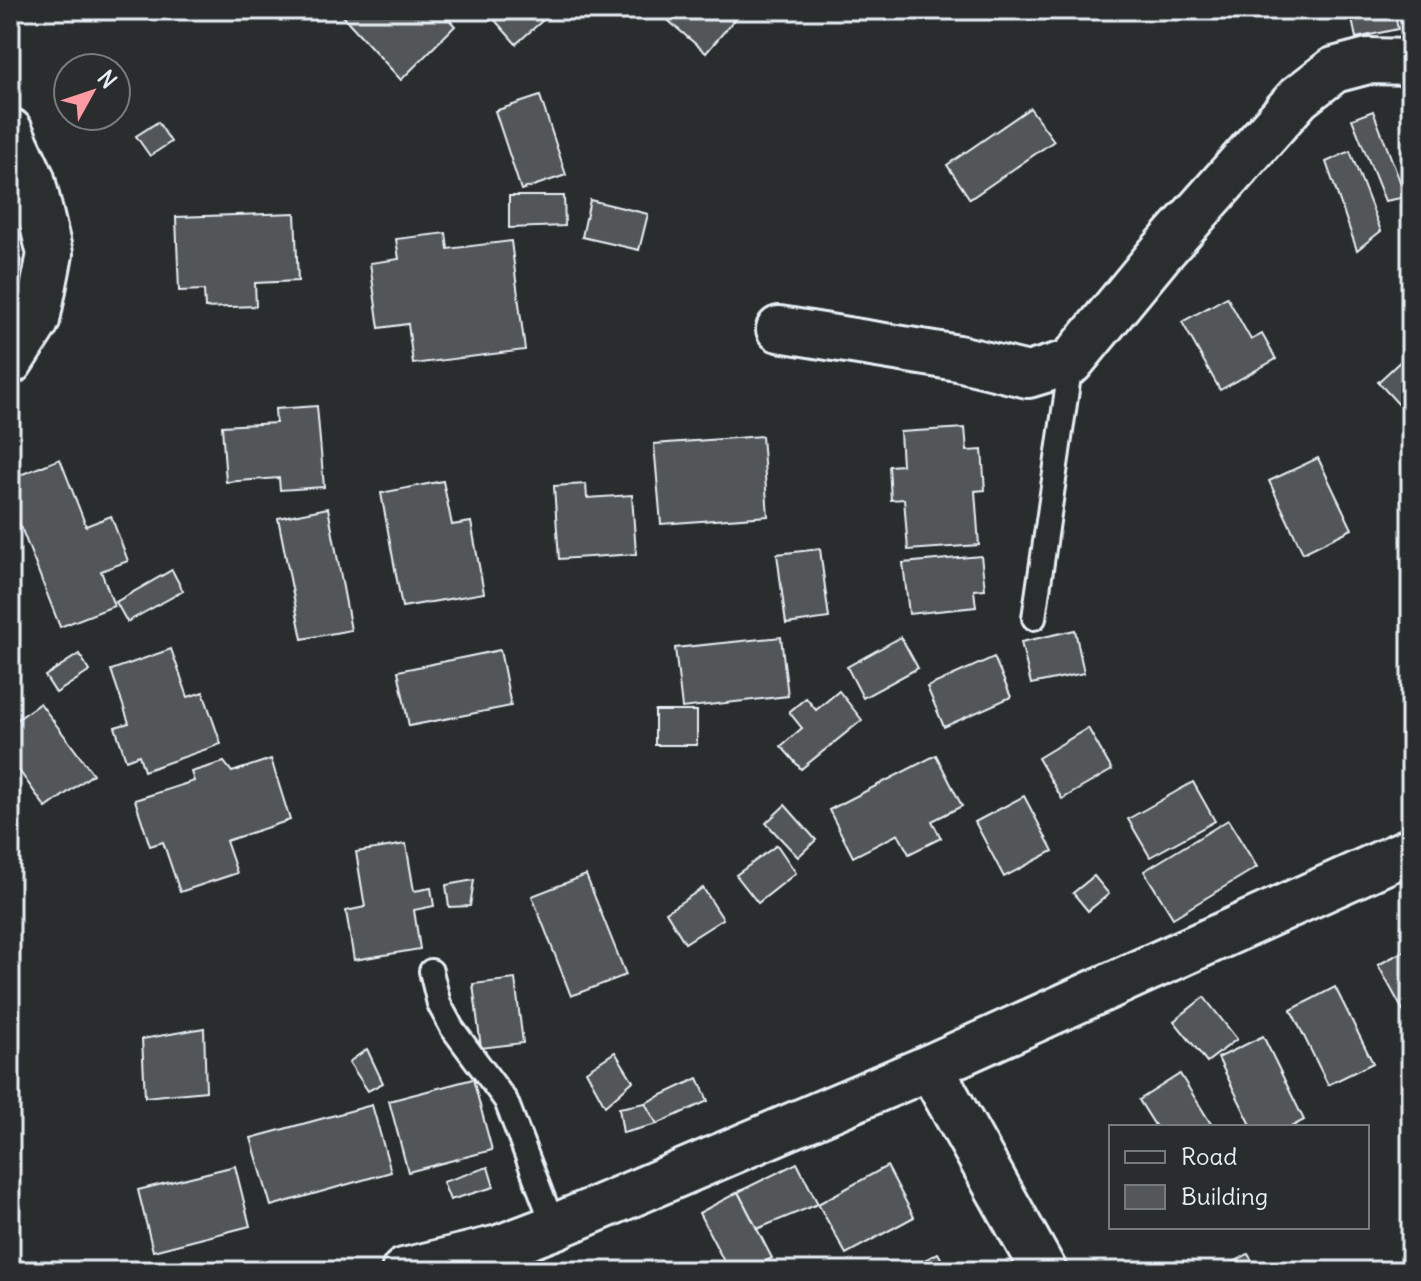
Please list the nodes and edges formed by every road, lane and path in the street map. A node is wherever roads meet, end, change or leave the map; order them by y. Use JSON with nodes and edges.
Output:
{"nodes":[{"id":1,"x":1411,"y":62,"type":"edge"},
{"id":2,"x":10,"y":131,"type":"edge"},
{"id":3,"x":779,"y":329,"type":"dead end"},
{"id":4,"x":10,"y":362,"type":"edge"},
{"id":5,"x":1071,"y":362,"type":"junction"},
{"id":6,"x":1034,"y":618,"type":"dead end"},
{"id":7,"x":1411,"y":850,"type":"edge"},
{"id":8,"x":431,"y":971,"type":"dead end"},
{"id":9,"x":930,"y":1067,"type":"junction"},
{"id":10,"x":554,"y":1227,"type":"junction"},
{"id":11,"x":505,"y":1259,"type":"edge"},
{"id":12,"x":404,"y":1271,"type":"edge"},
{"id":13,"x":1044,"y":1271,"type":"edge"}],
"edges":[{"from":1,"to":5,"type":"street"},
{"from":2,"to":4,"type":"street"},
{"from":3,"to":5,"type":"street"},
{"from":5,"to":6,"type":"lane"},
{"from":7,"to":9,"type":"street"},
{"from":8,"to":10,"type":"lane"},
{"from":9,"to":10,"type":"street"},
{"from":9,"to":13,"type":"street"},
{"from":10,"to":11,"type":"street"},
{"from":11,"to":12,"type":"street"}]}
